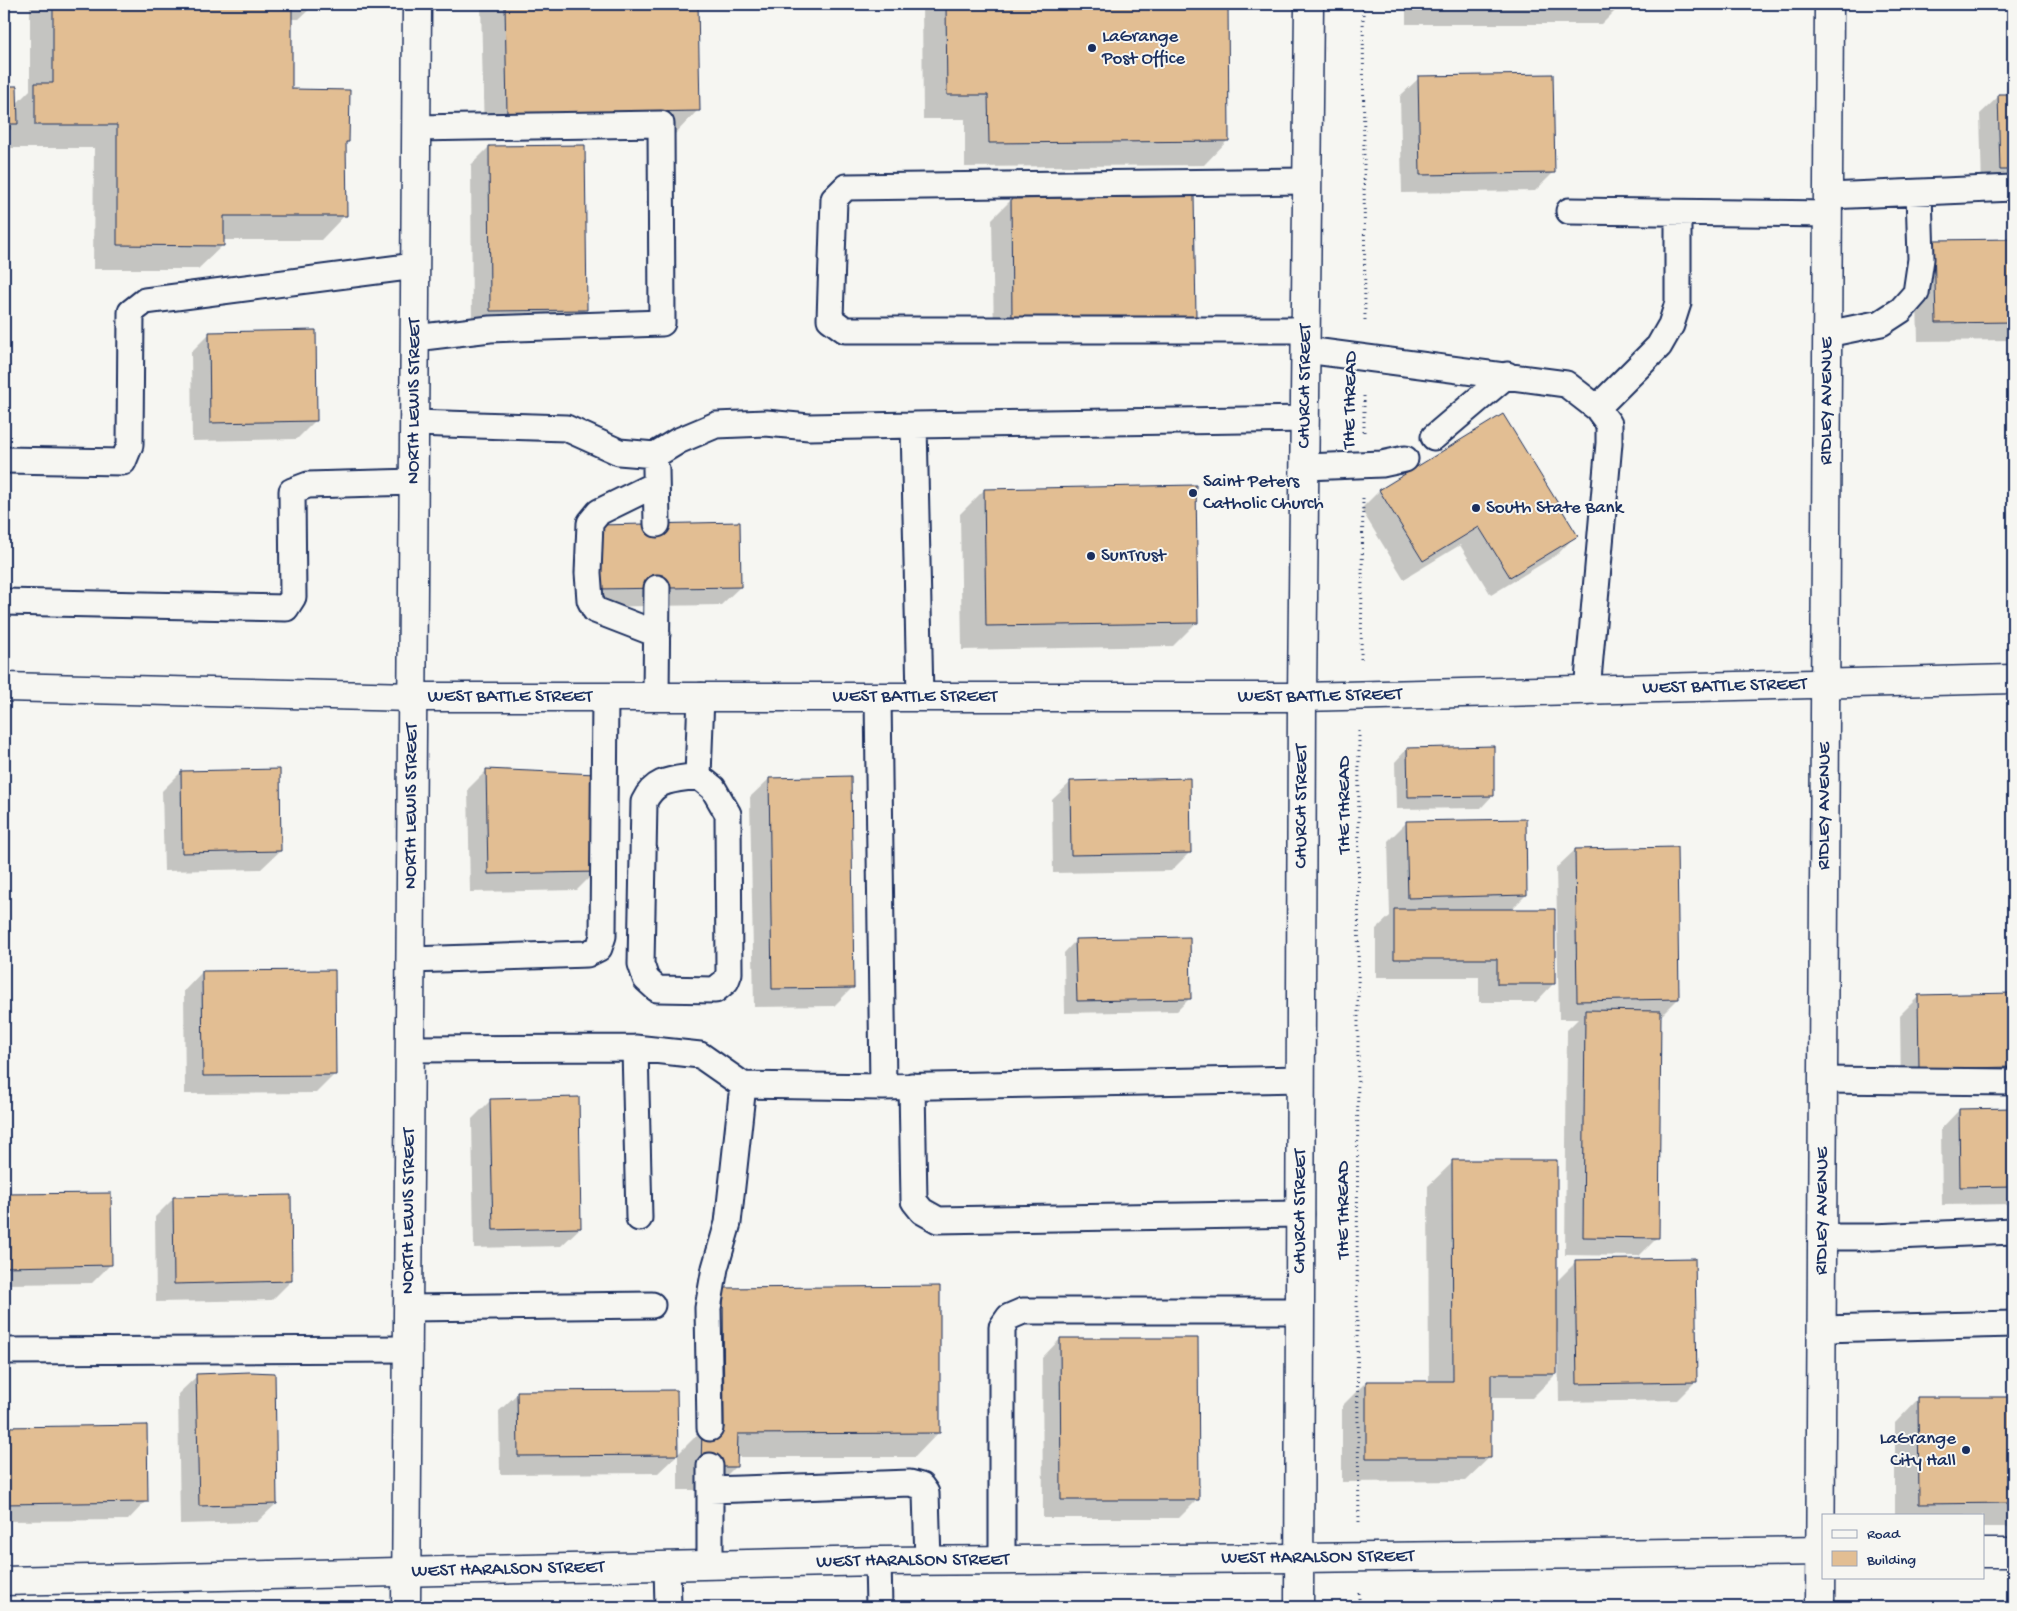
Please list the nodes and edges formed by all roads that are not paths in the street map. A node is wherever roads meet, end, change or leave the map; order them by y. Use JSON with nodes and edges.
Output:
{"nodes":[{"id":1,"x":417,"y":4,"type":"edge"},
{"id":2,"x":1309,"y":4,"type":"edge"},
{"id":3,"x":1829,"y":4,"type":"edge"},
{"id":4,"x":416,"y":128,"type":"junction"},
{"id":5,"x":1307,"y":181,"type":"junction"},
{"id":6,"x":2013,"y":188,"type":"edge"},
{"id":7,"x":1919,"y":193,"type":"junction"},
{"id":8,"x":1828,"y":205,"type":"junction"},
{"id":9,"x":1569,"y":211,"type":"dead end"},
{"id":10,"x":1678,"y":213,"type":"junction"},
{"id":11,"x":415,"y":266,"type":"junction"},
{"id":12,"x":1827,"y":334,"type":"junction"},
{"id":13,"x":415,"y":338,"type":"junction"},
{"id":14,"x":1306,"y":340,"type":"junction"},
{"id":15,"x":1507,"y":375,"type":"junction"},
{"id":16,"x":1597,"y":408,"type":"junction"},
{"id":17,"x":1305,"y":419,"type":"junction"},
{"id":18,"x":414,"y":423,"type":"junction"},
{"id":19,"x":914,"y":425,"type":"junction"},
{"id":20,"x":1434,"y":436,"type":"dead end"},
{"id":21,"x":655,"y":455,"type":"junction"},
{"id":22,"x":1405,"y":459,"type":"dead end"},
{"id":23,"x":4,"y":460,"type":"edge"},
{"id":24,"x":1305,"y":467,"type":"junction"},
{"id":25,"x":414,"y":482,"type":"junction"},
{"id":26,"x":656,"y":484,"type":"junction"},
{"id":27,"x":657,"y":524,"type":"dead end"},
{"id":28,"x":657,"y":588,"type":"dead end"},
{"id":29,"x":4,"y":602,"type":"edge"},
{"id":30,"x":657,"y":634,"type":"junction"},
{"id":31,"x":2013,"y":679,"type":"edge"},
{"id":32,"x":1825,"y":684,"type":"junction"},
{"id":33,"x":4,"y":688,"type":"edge"},
{"id":34,"x":1587,"y":690,"type":"junction"},
{"id":35,"x":656,"y":696,"type":"junction"},
{"id":36,"x":701,"y":696,"type":"junction"},
{"id":37,"x":412,"y":697,"type":"junction"},
{"id":38,"x":605,"y":697,"type":"junction"},
{"id":39,"x":878,"y":697,"type":"junction"},
{"id":40,"x":920,"y":697,"type":"junction"},
{"id":41,"x":1302,"y":697,"type":"junction"},
{"id":42,"x":698,"y":776,"type":"junction"},
{"id":43,"x":410,"y":960,"type":"junction"},
{"id":44,"x":635,"y":1048,"type":"junction"},
{"id":45,"x":410,"y":1050,"type":"junction"},
{"id":46,"x":1301,"y":1078,"type":"junction"},
{"id":47,"x":1823,"y":1080,"type":"junction"},
{"id":48,"x":2013,"y":1082,"type":"edge"},
{"id":49,"x":743,"y":1085,"type":"junction"},
{"id":50,"x":883,"y":1086,"type":"junction"},
{"id":51,"x":912,"y":1086,"type":"junction"},
{"id":52,"x":1300,"y":1214,"type":"junction"},
{"id":53,"x":639,"y":1218,"type":"dead end"},
{"id":54,"x":2013,"y":1232,"type":"edge"},
{"id":55,"x":1822,"y":1237,"type":"junction"},
{"id":56,"x":652,"y":1305,"type":"dead end"},
{"id":57,"x":408,"y":1308,"type":"junction"},
{"id":58,"x":1300,"y":1310,"type":"junction"},
{"id":59,"x":2013,"y":1324,"type":"edge"},
{"id":60,"x":1822,"y":1329,"type":"junction"},
{"id":61,"x":408,"y":1350,"type":"junction"},
{"id":62,"x":4,"y":1351,"type":"edge"},
{"id":63,"x":710,"y":1428,"type":"dead end"},
{"id":64,"x":1822,"y":1551,"type":"edge"},
{"id":65,"x":1984,"y":1553,"type":"edge"},
{"id":66,"x":2013,"y":1553,"type":"edge"},
{"id":67,"x":1299,"y":1558,"type":"junction"},
{"id":68,"x":1002,"y":1560,"type":"junction"},
{"id":69,"x":878,"y":1561,"type":"junction"},
{"id":70,"x":928,"y":1561,"type":"junction"},
{"id":71,"x":710,"y":1565,"type":"junction"},
{"id":72,"x":667,"y":1566,"type":"junction"},
{"id":73,"x":407,"y":1571,"type":"junction"},
{"id":74,"x":4,"y":1581,"type":"edge"},
{"id":75,"x":406,"y":1607,"type":"edge"},
{"id":76,"x":668,"y":1607,"type":"edge"},
{"id":77,"x":880,"y":1607,"type":"edge"},
{"id":78,"x":1299,"y":1607,"type":"edge"},
{"id":79,"x":1820,"y":1607,"type":"edge"}],
"edges":[{"from":1,"to":4,"type":"street","name":"NORTH LEWIS STREET"},
{"from":2,"to":5,"type":"street","name":"CHURCH STREET"},
{"from":3,"to":8,"type":"street","name":"RIDLEY AVENUE"},
{"from":4,"to":11,"type":"street","name":"NORTH LEWIS STREET"},
{"from":4,"to":13,"type":"lane"},
{"from":5,"to":14,"type":"street","name":"CHURCH STREET"},
{"from":5,"to":14,"type":"lane"},
{"from":6,"to":7,"type":"lane"},
{"from":7,"to":8,"type":"lane"},
{"from":7,"to":12,"type":"lane"},
{"from":8,"to":10,"type":"lane"},
{"from":8,"to":12,"type":"street","name":"RIDLEY AVENUE"},
{"from":9,"to":10,"type":"lane"},
{"from":10,"to":16,"type":"lane"},
{"from":11,"to":13,"type":"street","name":"NORTH LEWIS STREET"},
{"from":11,"to":23,"type":"lane"},
{"from":12,"to":32,"type":"street","name":"RIDLEY AVENUE"},
{"from":13,"to":18,"type":"street","name":"NORTH LEWIS STREET"},
{"from":14,"to":15,"type":"lane"},
{"from":14,"to":17,"type":"street","name":"CHURCH STREET"},
{"from":15,"to":16,"type":"lane"},
{"from":15,"to":20,"type":"lane"},
{"from":16,"to":34,"type":"lane"},
{"from":17,"to":19,"type":"lane"},
{"from":17,"to":24,"type":"street","name":"CHURCH STREET"},
{"from":18,"to":21,"type":"lane"},
{"from":18,"to":25,"type":"street","name":"NORTH LEWIS STREET"},
{"from":19,"to":21,"type":"lane"},
{"from":19,"to":40,"type":"lane"},
{"from":21,"to":26,"type":"lane"},
{"from":22,"to":24,"type":"lane"},
{"from":24,"to":41,"type":"street","name":"CHURCH STREET"},
{"from":25,"to":29,"type":"lane"},
{"from":25,"to":37,"type":"street","name":"NORTH LEWIS STREET"},
{"from":26,"to":27,"type":"lane"},
{"from":26,"to":30,"type":"lane"},
{"from":28,"to":30,"type":"lane"},
{"from":30,"to":35,"type":"lane"},
{"from":31,"to":32,"type":"street","name":"WEST BATTLE STREET"},
{"from":32,"to":34,"type":"street","name":"WEST BATTLE STREET"},
{"from":32,"to":47,"type":"street","name":"RIDLEY AVENUE"},
{"from":33,"to":37,"type":"street","name":"WEST BATTLE STREET"},
{"from":34,"to":41,"type":"street","name":"WEST BATTLE STREET"},
{"from":35,"to":36,"type":"street","name":"WEST BATTLE STREET"},
{"from":35,"to":38,"type":"street","name":"WEST BATTLE STREET"},
{"from":36,"to":39,"type":"street","name":"WEST BATTLE STREET"},
{"from":36,"to":42,"type":"lane"},
{"from":37,"to":38,"type":"street","name":"WEST BATTLE STREET"},
{"from":37,"to":43,"type":"street","name":"NORTH LEWIS STREET"},
{"from":38,"to":43,"type":"lane"},
{"from":39,"to":40,"type":"street","name":"WEST BATTLE STREET"},
{"from":39,"to":50,"type":"lane"},
{"from":40,"to":41,"type":"street","name":"WEST BATTLE STREET"},
{"from":41,"to":46,"type":"street","name":"CHURCH STREET"},
{"from":42,"to":42,"type":"lane"},
{"from":43,"to":45,"type":"street","name":"NORTH LEWIS STREET"},
{"from":44,"to":45,"type":"lane"},
{"from":44,"to":49,"type":"lane"},
{"from":44,"to":53,"type":"lane"},
{"from":45,"to":57,"type":"street","name":"NORTH LEWIS STREET"},
{"from":46,"to":51,"type":"lane"},
{"from":46,"to":52,"type":"street","name":"CHURCH STREET"},
{"from":47,"to":48,"type":"lane"},
{"from":47,"to":55,"type":"street","name":"RIDLEY AVENUE"},
{"from":49,"to":50,"type":"lane"},
{"from":49,"to":63,"type":"lane"},
{"from":50,"to":51,"type":"lane"},
{"from":51,"to":52,"type":"lane"},
{"from":52,"to":58,"type":"street","name":"CHURCH STREET"},
{"from":54,"to":55,"type":"lane"},
{"from":55,"to":60,"type":"street","name":"RIDLEY AVENUE"},
{"from":56,"to":57,"type":"lane"},
{"from":57,"to":61,"type":"street","name":"NORTH LEWIS STREET"},
{"from":58,"to":67,"type":"street","name":"CHURCH STREET"},
{"from":58,"to":68,"type":"lane"},
{"from":59,"to":60,"type":"lane"},
{"from":60,"to":64,"type":"street","name":"RIDLEY AVENUE"},
{"from":61,"to":62,"type":"lane"},
{"from":61,"to":73,"type":"street","name":"NORTH LEWIS STREET"},
{"from":64,"to":67,"type":"street","name":"WEST HARALSON STREET"},
{"from":64,"to":79,"type":"street","name":"RIDLEY AVENUE"},
{"from":65,"to":66,"type":"street"},
{"from":67,"to":68,"type":"street","name":"WEST HARALSON STREET"},
{"from":67,"to":78,"type":"street","name":"CHURCH STREET"},
{"from":68,"to":70,"type":"street","name":"WEST HARALSON STREET"},
{"from":69,"to":70,"type":"street","name":"WEST HARALSON STREET"},
{"from":69,"to":71,"type":"street","name":"WEST HARALSON STREET"},
{"from":69,"to":77,"type":"lane"},
{"from":70,"to":71,"type":"lane"},
{"from":71,"to":72,"type":"street","name":"WEST HARALSON STREET"},
{"from":72,"to":73,"type":"street","name":"WEST HARALSON STREET"},
{"from":72,"to":76,"type":"lane"},
{"from":73,"to":74,"type":"street","name":"WEST HARALSON STREET"},
{"from":73,"to":75,"type":"street","name":"NORTH LEWIS STREET"}]}
